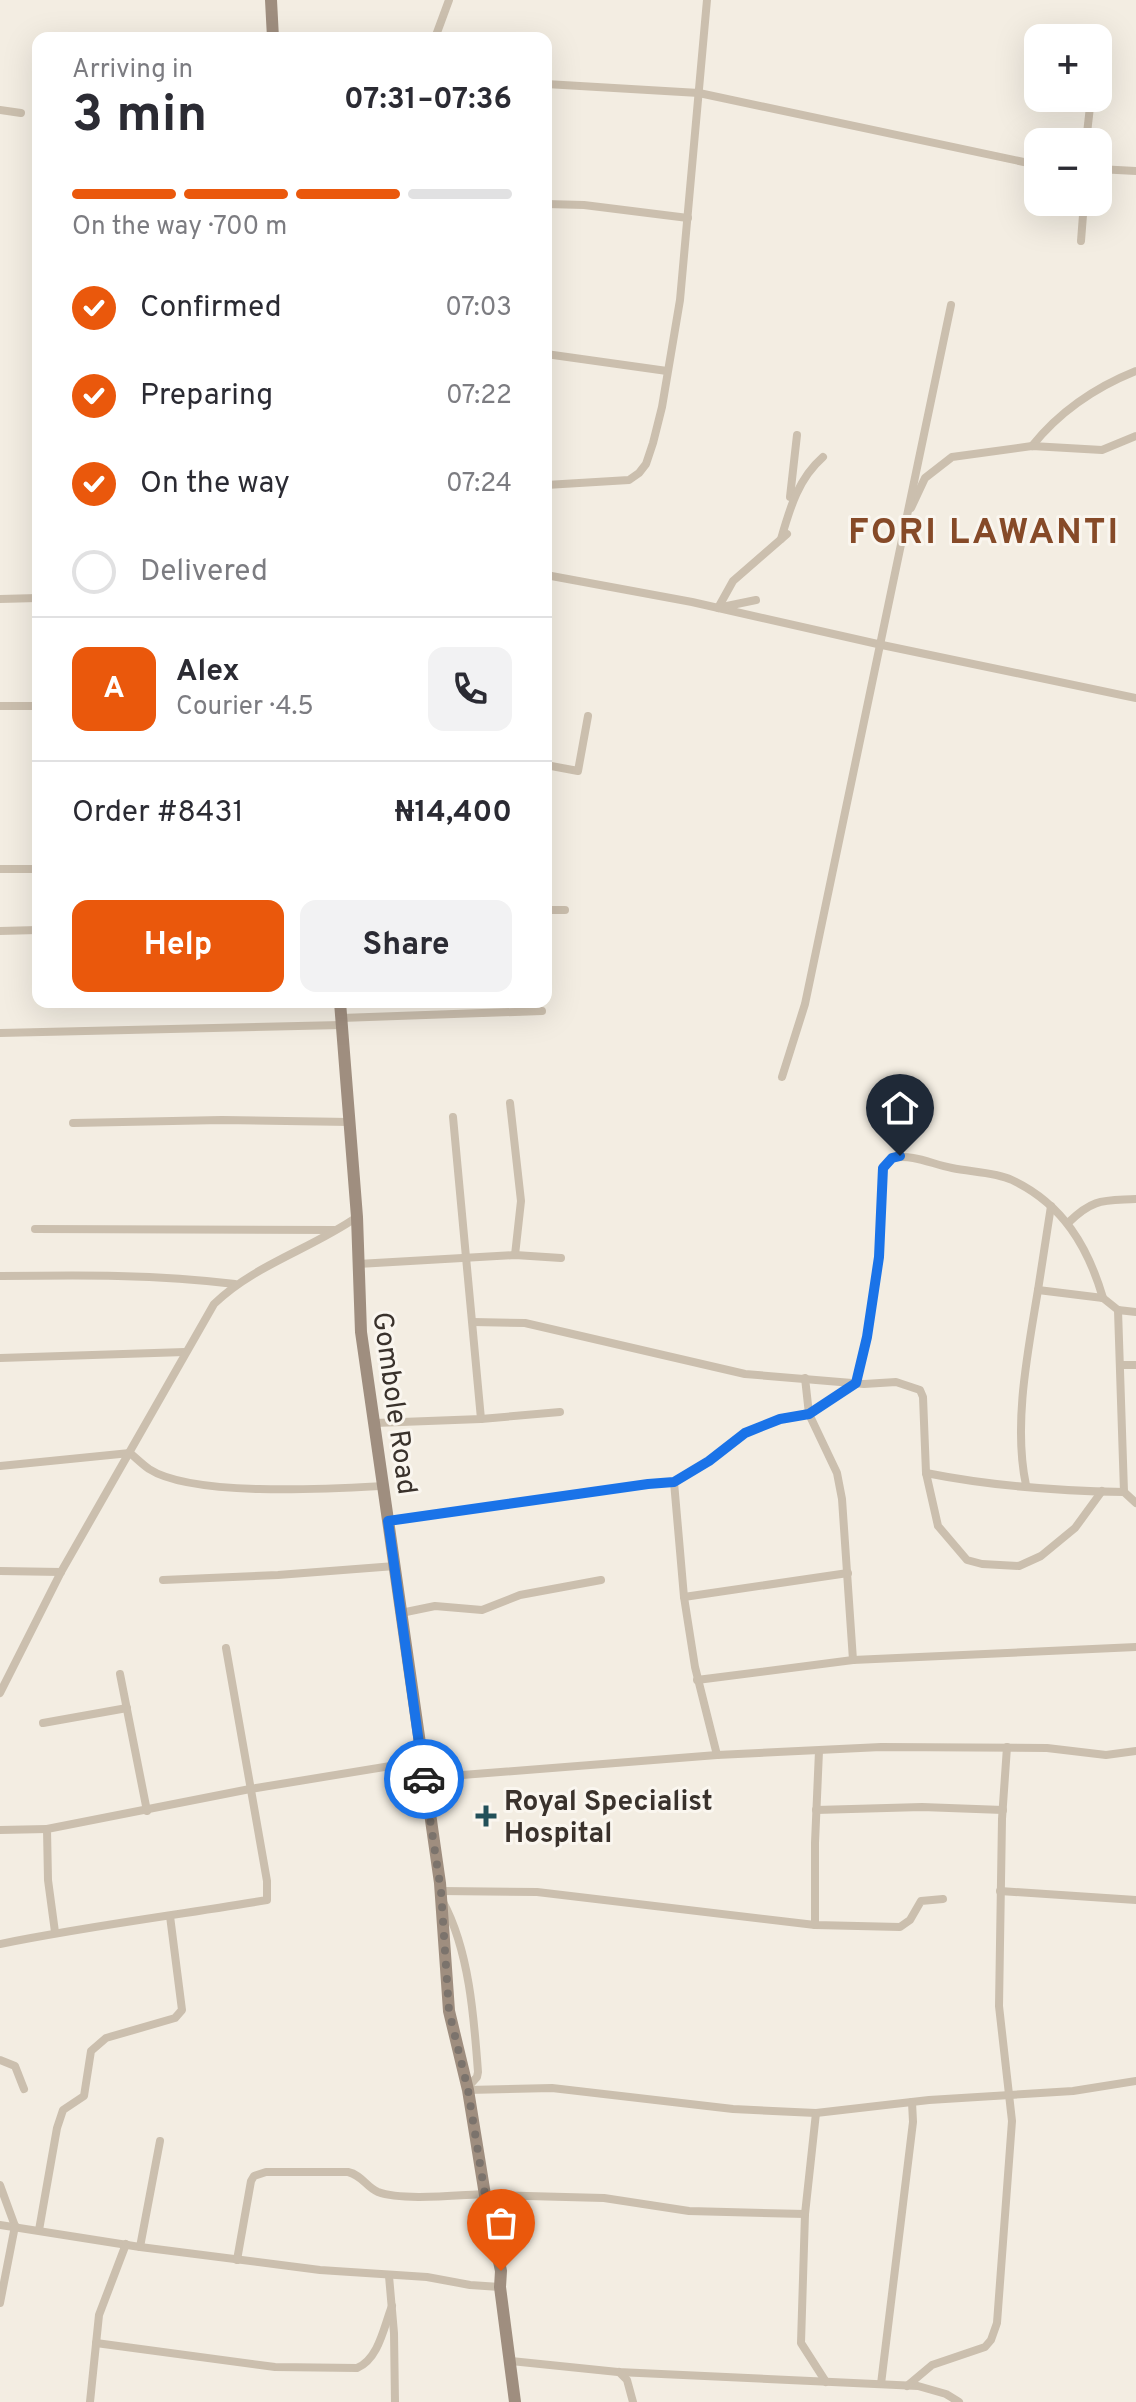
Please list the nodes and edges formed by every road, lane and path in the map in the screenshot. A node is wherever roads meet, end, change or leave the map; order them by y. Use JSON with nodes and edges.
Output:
{"nodes":[{"id":1,"x":271,"y":0,"type":"edge"},
{"id":2,"x":449,"y":0,"type":"edge"},
{"id":3,"x":707,"y":0,"type":"edge"},
{"id":4,"x":273,"y":32,"type":"edge"},
{"id":5,"x":437,"y":32,"type":"edge"},
{"id":6,"x":552,"y":84,"type":"edge"},
{"id":7,"x":699,"y":93,"type":"junction"},
{"id":8,"x":0,"y":110,"type":"edge"},
{"id":9,"x":21,"y":113,"type":"dead end"},
{"id":10,"x":1024,"y":162,"type":"edge"},
{"id":11,"x":1112,"y":170,"type":"edge"},
{"id":12,"x":1136,"y":171,"type":"edge"},
{"id":13,"x":552,"y":204,"type":"edge"},
{"id":14,"x":1083,"y":216,"type":"edge"},
{"id":15,"x":688,"y":218,"type":"junction"},
{"id":16,"x":1081,"y":241,"type":"dead end"},
{"id":17,"x":951,"y":305,"type":"dead end"},
{"id":18,"x":552,"y":355,"type":"edge"},
{"id":19,"x":667,"y":371,"type":"junction"},
{"id":20,"x":1136,"y":371,"type":"edge"},
{"id":21,"x":797,"y":435,"type":"dead end"},
{"id":22,"x":1136,"y":436,"type":"edge"},
{"id":23,"x":1032,"y":446,"type":"junction"},
{"id":24,"x":823,"y":457,"type":"dead end"},
{"id":25,"x":552,"y":485,"type":"edge"},
{"id":26,"x":789,"y":510,"type":"junction"},
{"id":27,"x":904,"y":523,"type":"junction"},
{"id":28,"x":552,"y":576,"type":"edge"},
{"id":29,"x":32,"y":598,"type":"edge"},
{"id":30,"x":0,"y":599,"type":"edge"},
{"id":31,"x":756,"y":600,"type":"dead end"},
{"id":32,"x":718,"y":608,"type":"junction"},
{"id":33,"x":882,"y":645,"type":"junction"},
{"id":34,"x":1136,"y":698,"type":"edge"},
{"id":35,"x":0,"y":706,"type":"edge"},
{"id":36,"x":32,"y":706,"type":"edge"},
{"id":37,"x":588,"y":716,"type":"dead end"},
{"id":38,"x":552,"y":766,"type":"edge"},
{"id":39,"x":0,"y":869,"type":"edge"},
{"id":40,"x":32,"y":869,"type":"edge"},
{"id":41,"x":552,"y":910,"type":"edge"},
{"id":42,"x":565,"y":910,"type":"dead end"},
{"id":43,"x":32,"y":930,"type":"edge"},
{"id":44,"x":0,"y":931,"type":"edge"},
{"id":45,"x":340,"y":1008,"type":"edge"},
{"id":46,"x":542,"y":1011,"type":"dead end"},
{"id":47,"x":341,"y":1021,"type":"junction"},
{"id":48,"x":0,"y":1033,"type":"edge"},
{"id":49,"x":782,"y":1077,"type":"dead end"},
{"id":50,"x":510,"y":1103,"type":"dead end"},
{"id":51,"x":453,"y":1117,"type":"dead end"},
{"id":52,"x":350,"y":1122,"type":"junction"},
{"id":53,"x":73,"y":1123,"type":"dead end"},
{"id":54,"x":1136,"y":1199,"type":"edge"},
{"id":55,"x":1051,"y":1206,"type":"junction"},
{"id":56,"x":357,"y":1217,"type":"junction"},
{"id":57,"x":1069,"y":1222,"type":"junction"},
{"id":58,"x":35,"y":1229,"type":"dead end"},
{"id":59,"x":338,"y":1230,"type":"junction"},
{"id":60,"x":515,"y":1255,"type":"junction"},
{"id":61,"x":561,"y":1258,"type":"dead end"},
{"id":62,"x":467,"y":1259,"type":"junction"},
{"id":63,"x":358,"y":1264,"type":"junction"},
{"id":64,"x":0,"y":1276,"type":"edge"},
{"id":65,"x":235,"y":1284,"type":"junction"},
{"id":66,"x":1038,"y":1290,"type":"junction"},
{"id":67,"x":1103,"y":1298,"type":"junction"},
{"id":68,"x":1118,"y":1310,"type":"junction"},
{"id":69,"x":1136,"y":1312,"type":"edge"},
{"id":70,"x":473,"y":1322,"type":"junction"},
{"id":71,"x":185,"y":1352,"type":"junction"},
{"id":72,"x":0,"y":1358,"type":"edge"},
{"id":73,"x":1121,"y":1365,"type":"junction"},
{"id":74,"x":1136,"y":1365,"type":"edge"},
{"id":75,"x":805,"y":1378,"type":"junction"},
{"id":76,"x":856,"y":1383,"type":"junction"},
{"id":77,"x":560,"y":1412,"type":"dead end"},
{"id":78,"x":809,"y":1414,"type":"junction"},
{"id":79,"x":481,"y":1419,"type":"junction"},
{"id":80,"x":375,"y":1423,"type":"junction"},
{"id":81,"x":130,"y":1453,"type":"junction"},
{"id":82,"x":0,"y":1466,"type":"edge"},
{"id":83,"x":926,"y":1473,"type":"junction"},
{"id":84,"x":674,"y":1482,"type":"junction"},
{"id":85,"x":1026,"y":1485,"type":"junction"},
{"id":86,"x":382,"y":1486,"type":"junction"},
{"id":87,"x":1102,"y":1491,"type":"junction"},
{"id":88,"x":1124,"y":1492,"type":"junction"},
{"id":89,"x":1136,"y":1503,"type":"edge"},
{"id":90,"x":388,"y":1521,"type":"junction"},
{"id":91,"x":395,"y":1566,"type":"junction"},
{"id":92,"x":0,"y":1571,"type":"edge"},
{"id":93,"x":61,"y":1572,"type":"junction"},
{"id":94,"x":848,"y":1573,"type":"junction"},
{"id":95,"x":163,"y":1580,"type":"dead end"},
{"id":96,"x":601,"y":1580,"type":"dead end"},
{"id":97,"x":684,"y":1597,"type":"junction"},
{"id":98,"x":401,"y":1613,"type":"junction"},
{"id":99,"x":1136,"y":1647,"type":"edge"},
{"id":100,"x":226,"y":1648,"type":"dead end"},
{"id":101,"x":853,"y":1660,"type":"junction"},
{"id":102,"x":120,"y":1674,"type":"dead end"},
{"id":103,"x":697,"y":1680,"type":"junction"},
{"id":104,"x":3,"y":1682,"type":"edge"},
{"id":105,"x":0,"y":1693,"type":"edge"},
{"id":106,"x":127,"y":1708,"type":"junction"},
{"id":107,"x":43,"y":1723,"type":"dead end"},
{"id":108,"x":1007,"y":1747,"type":"junction"},
{"id":109,"x":819,"y":1751,"type":"junction"},
{"id":110,"x":1136,"y":1751,"type":"edge"},
{"id":111,"x":717,"y":1755,"type":"junction"},
{"id":112,"x":421,"y":1761,"type":"junction"},
{"id":113,"x":424,"y":1778,"type":"junction"},
{"id":114,"x":250,"y":1789,"type":"junction"},
{"id":115,"x":816,"y":1810,"type":"junction"},
{"id":116,"x":1003,"y":1810,"type":"junction"},
{"id":117,"x":147,"y":1811,"type":"junction"},
{"id":118,"x":47,"y":1829,"type":"junction"},
{"id":119,"x":0,"y":1830,"type":"edge"},
{"id":120,"x":1000,"y":1891,"type":"junction"},
{"id":121,"x":440,"y":1894,"type":"junction"},
{"id":122,"x":943,"y":1899,"type":"dead end"},
{"id":123,"x":1136,"y":1900,"type":"edge"},
{"id":124,"x":170,"y":1916,"type":"junction"},
{"id":125,"x":815,"y":1925,"type":"junction"},
{"id":126,"x":55,"y":1932,"type":"junction"},
{"id":127,"x":0,"y":1944,"type":"edge"},
{"id":128,"x":0,"y":2060,"type":"edge"},
{"id":129,"x":1136,"y":2081,"type":"edge"},
{"id":130,"x":24,"y":2089,"type":"dead end"},
{"id":131,"x":468,"y":2089,"type":"junction"},
{"id":132,"x":1007,"y":2096,"type":"junction"},
{"id":133,"x":912,"y":2102,"type":"junction"},
{"id":134,"x":816,"y":2113,"type":"junction"},
{"id":135,"x":160,"y":2141,"type":"dead end"},
{"id":136,"x":0,"y":2185,"type":"edge"},
{"id":137,"x":485,"y":2194,"type":"junction"},
{"id":138,"x":805,"y":2214,"type":"junction"},
{"id":139,"x":0,"y":2225,"type":"edge"},
{"id":140,"x":15,"y":2226,"type":"junction"},
{"id":141,"x":39,"y":2230,"type":"junction"},
{"id":142,"x":126,"y":2244,"type":"junction"},
{"id":143,"x":140,"y":2247,"type":"junction"},
{"id":144,"x":237,"y":2260,"type":"junction"},
{"id":145,"x":389,"y":2276,"type":"junction"},
{"id":146,"x":500,"y":2287,"type":"junction"},
{"id":147,"x":0,"y":2303,"type":"edge"},
{"id":148,"x":392,"y":2306,"type":"junction"},
{"id":149,"x":96,"y":2343,"type":"junction"},
{"id":150,"x":511,"y":2361,"type":"junction"},
{"id":151,"x":618,"y":2372,"type":"junction"},
{"id":152,"x":826,"y":2382,"type":"junction"},
{"id":153,"x":881,"y":2384,"type":"junction"},
{"id":154,"x":907,"y":2386,"type":"junction"},
{"id":155,"x":90,"y":2402,"type":"edge"},
{"id":156,"x":395,"y":2402,"type":"edge"},
{"id":157,"x":515,"y":2402,"type":"edge"},
{"id":158,"x":633,"y":2402,"type":"edge"},
{"id":159,"x":959,"y":2402,"type":"edge"}],
"edges":[{"from":1,"to":4,"type":"street"},
{"from":2,"to":5,"type":"street"},
{"from":3,"to":7,"type":"street"},
{"from":6,"to":7,"type":"street"},
{"from":7,"to":10,"type":"street"},
{"from":7,"to":15,"type":"street"},
{"from":8,"to":9,"type":"street"},
{"from":11,"to":12,"type":"street"},
{"from":13,"to":15,"type":"street"},
{"from":14,"to":16,"type":"street"},
{"from":15,"to":19,"type":"street"},
{"from":17,"to":27,"type":"street"},
{"from":18,"to":19,"type":"street"},
{"from":19,"to":25,"type":"street"},
{"from":20,"to":23,"type":"street"},
{"from":21,"to":26,"type":"street"},
{"from":22,"to":23,"type":"street"},
{"from":23,"to":27,"type":"street"},
{"from":24,"to":26,"type":"street"},
{"from":26,"to":32,"type":"street"},
{"from":27,"to":33,"type":"street"},
{"from":28,"to":32,"type":"street"},
{"from":29,"to":30,"type":"street"},
{"from":31,"to":32,"type":"street"},
{"from":32,"to":33,"type":"street"},
{"from":33,"to":34,"type":"street"},
{"from":33,"to":49,"type":"street"},
{"from":35,"to":36,"type":"street"},
{"from":37,"to":38,"type":"street"},
{"from":39,"to":40,"type":"street"},
{"from":41,"to":42,"type":"street"},
{"from":43,"to":44,"type":"street"},
{"from":45,"to":47,"type":"street","name":"Gombole Road"},
{"from":46,"to":47,"type":"street"},
{"from":47,"to":48,"type":"street"},
{"from":47,"to":52,"type":"street","name":"Gombole Road"},
{"from":50,"to":60,"type":"street"},
{"from":51,"to":62,"type":"street"},
{"from":52,"to":53,"type":"street"},
{"from":52,"to":56,"type":"street","name":"Gombole Road"},
{"from":54,"to":57,"type":"street"},
{"from":55,"to":57,"type":"street"},
{"from":55,"to":66,"type":"street"},
{"from":55,"to":76,"type":"street"},
{"from":56,"to":59,"type":"street"},
{"from":56,"to":63,"type":"street","name":"Gombole Road"},
{"from":57,"to":67,"type":"street"},
{"from":58,"to":59,"type":"street"},
{"from":59,"to":65,"type":"street"},
{"from":60,"to":61,"type":"street"},
{"from":60,"to":62,"type":"street"},
{"from":62,"to":63,"type":"street"},
{"from":62,"to":70,"type":"street"},
{"from":63,"to":80,"type":"street","name":"Gombole Road"},
{"from":64,"to":65,"type":"street"},
{"from":65,"to":71,"type":"street"},
{"from":66,"to":67,"type":"street"},
{"from":66,"to":85,"type":"street"},
{"from":67,"to":68,"type":"street"},
{"from":68,"to":69,"type":"street"},
{"from":68,"to":73,"type":"street"},
{"from":70,"to":75,"type":"street"},
{"from":70,"to":79,"type":"street"},
{"from":71,"to":72,"type":"street"},
{"from":71,"to":81,"type":"street"},
{"from":73,"to":74,"type":"street"},
{"from":73,"to":88,"type":"street"},
{"from":75,"to":76,"type":"street"},
{"from":75,"to":78,"type":"street"},
{"from":76,"to":78,"type":"street"},
{"from":76,"to":83,"type":"street"},
{"from":77,"to":79,"type":"street"},
{"from":78,"to":84,"type":"street"},
{"from":78,"to":94,"type":"street"},
{"from":79,"to":80,"type":"street"},
{"from":80,"to":86,"type":"street","name":"Gombole Road"},
{"from":81,"to":82,"type":"street"},
{"from":81,"to":86,"type":"street"},
{"from":81,"to":93,"type":"street"},
{"from":83,"to":85,"type":"street"},
{"from":83,"to":87,"type":"street"},
{"from":84,"to":90,"type":"street"},
{"from":84,"to":97,"type":"street"},
{"from":85,"to":87,"type":"street"},
{"from":86,"to":90,"type":"street","name":"Gombole Road"},
{"from":87,"to":88,"type":"street"},
{"from":88,"to":89,"type":"street"},
{"from":90,"to":91,"type":"street","name":"Gombole Road"},
{"from":91,"to":95,"type":"street"},
{"from":91,"to":98,"type":"street","name":"Gombole Road"},
{"from":92,"to":93,"type":"street"},
{"from":93,"to":104,"type":"street"},
{"from":94,"to":97,"type":"street"},
{"from":94,"to":101,"type":"street"},
{"from":96,"to":98,"type":"street"},
{"from":97,"to":103,"type":"street"},
{"from":98,"to":112,"type":"street","name":"Gombole Road"},
{"from":99,"to":101,"type":"street"},
{"from":100,"to":114,"type":"street"},
{"from":101,"to":103,"type":"street"},
{"from":102,"to":106,"type":"street"},
{"from":103,"to":111,"type":"street"},
{"from":104,"to":105,"type":"street"},
{"from":106,"to":107,"type":"street"},
{"from":106,"to":117,"type":"street"},
{"from":108,"to":109,"type":"street"},
{"from":108,"to":110,"type":"street"},
{"from":108,"to":116,"type":"street"},
{"from":109,"to":111,"type":"street"},
{"from":109,"to":115,"type":"street"},
{"from":111,"to":113,"type":"street"},
{"from":112,"to":113,"type":"street","name":"Gombole Road"},
{"from":112,"to":114,"type":"street"},
{"from":113,"to":121,"type":"street","name":"Gombole Road"},
{"from":114,"to":117,"type":"street"},
{"from":114,"to":124,"type":"street"},
{"from":115,"to":116,"type":"street"},
{"from":115,"to":125,"type":"street"},
{"from":116,"to":120,"type":"street"},
{"from":117,"to":118,"type":"street"},
{"from":118,"to":119,"type":"street"},
{"from":118,"to":126,"type":"street"},
{"from":120,"to":123,"type":"street"},
{"from":120,"to":132,"type":"street"},
{"from":121,"to":125,"type":"street"},
{"from":121,"to":131,"type":"street","name":"Gombole Road"},
{"from":121,"to":131,"type":"street"},
{"from":122,"to":125,"type":"street"},
{"from":124,"to":126,"type":"street"},
{"from":124,"to":141,"type":"street"},
{"from":126,"to":127,"type":"street"},
{"from":128,"to":130,"type":"street"},
{"from":129,"to":132,"type":"street"},
{"from":131,"to":134,"type":"street"},
{"from":131,"to":137,"type":"street","name":"Gombole Road"},
{"from":132,"to":133,"type":"street"},
{"from":132,"to":154,"type":"street"},
{"from":133,"to":134,"type":"street"},
{"from":133,"to":153,"type":"street"},
{"from":134,"to":138,"type":"street"},
{"from":135,"to":143,"type":"street"},
{"from":136,"to":140,"type":"street"},
{"from":137,"to":138,"type":"street"},
{"from":137,"to":144,"type":"street"},
{"from":137,"to":146,"type":"street","name":"Gombole Road"},
{"from":138,"to":152,"type":"street"},
{"from":139,"to":140,"type":"street"},
{"from":140,"to":141,"type":"street"},
{"from":140,"to":147,"type":"street"},
{"from":141,"to":142,"type":"street"},
{"from":142,"to":143,"type":"street"},
{"from":142,"to":149,"type":"street"},
{"from":143,"to":144,"type":"street"},
{"from":144,"to":145,"type":"street"},
{"from":145,"to":146,"type":"street"},
{"from":145,"to":148,"type":"street"},
{"from":146,"to":150,"type":"street","name":"Gombole Road"},
{"from":148,"to":149,"type":"street"},
{"from":148,"to":156,"type":"street"},
{"from":149,"to":155,"type":"street"},
{"from":150,"to":151,"type":"street"},
{"from":150,"to":157,"type":"street","name":"Gombole Road"},
{"from":151,"to":152,"type":"street"},
{"from":151,"to":158,"type":"street"},
{"from":152,"to":153,"type":"street"},
{"from":153,"to":154,"type":"street"},
{"from":154,"to":159,"type":"street"}]}
